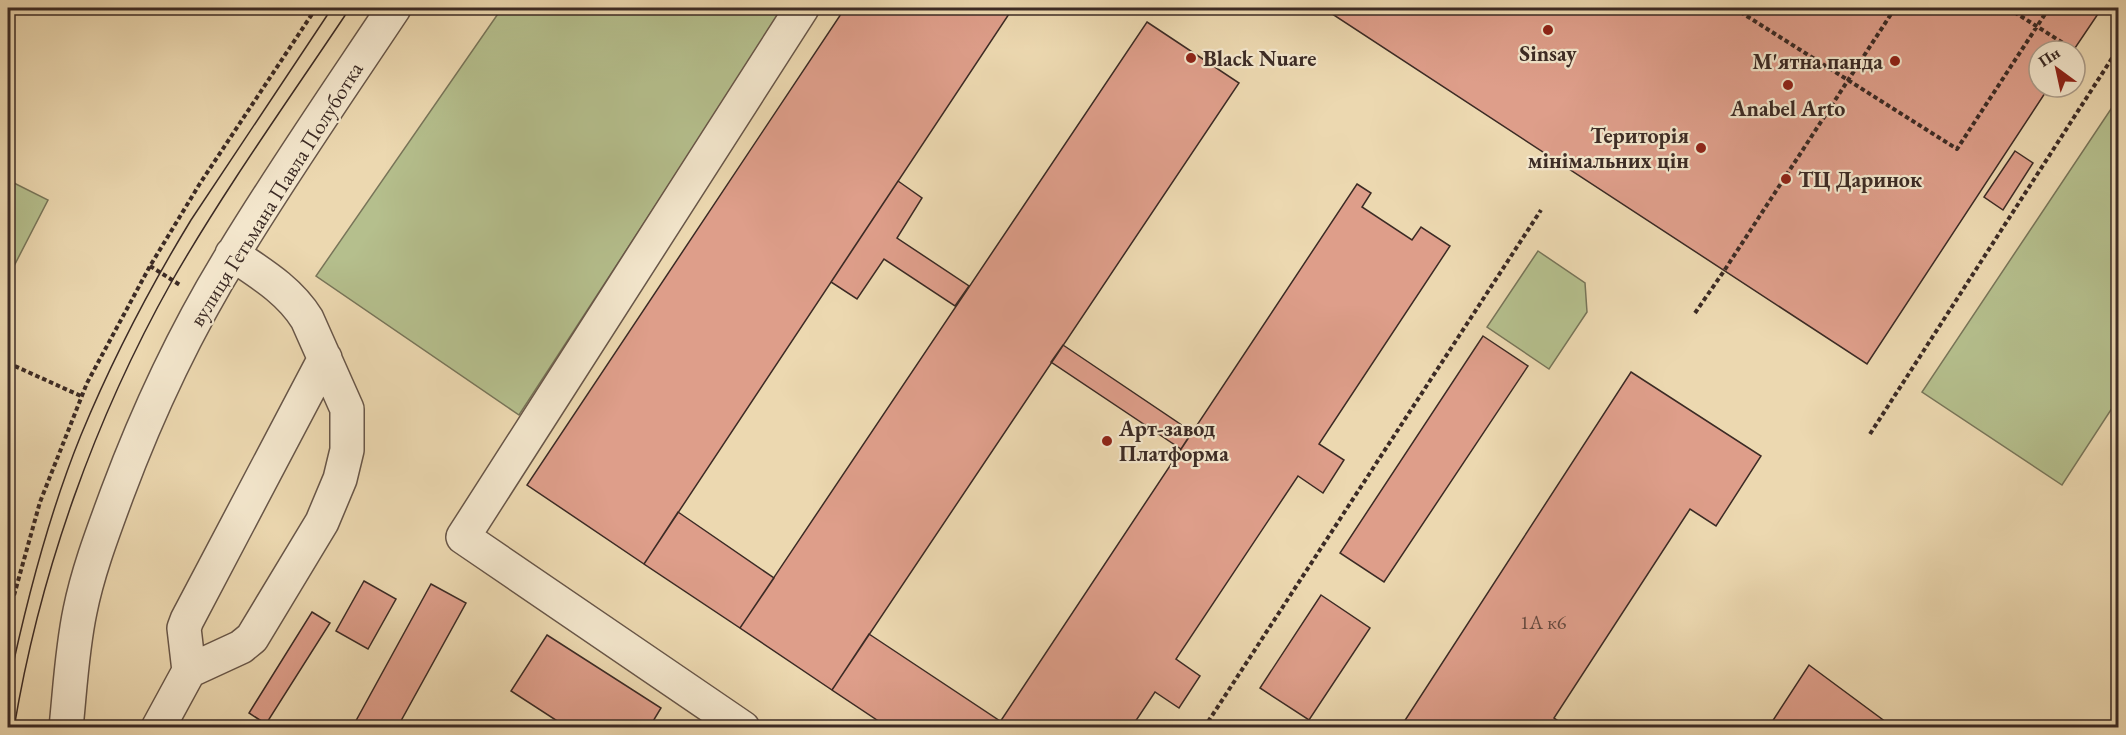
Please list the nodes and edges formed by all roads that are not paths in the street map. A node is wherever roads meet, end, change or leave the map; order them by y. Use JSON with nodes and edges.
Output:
{"nodes":[{"id":1,"x":394,"y":8,"type":"edge"},
{"id":2,"x":802,"y":8,"type":"edge"},
{"id":3,"x":232,"y":254,"type":"junction"},
{"id":4,"x":325,"y":358,"type":"junction"},
{"id":5,"x":189,"y":671,"type":"junction"},
{"id":6,"x":66,"y":728,"type":"edge"},
{"id":7,"x":158,"y":728,"type":"edge"},
{"id":8,"x":743,"y":728,"type":"edge"}],
"edges":[{"from":1,"to":3,"type":"street","name":"вулиця Гетьмана Павла Полуботка"},
{"from":2,"to":8,"type":"street"},
{"from":3,"to":4,"type":"street"},
{"from":3,"to":6,"type":"street","name":"вулиця Гетьмана Павла Полуботка"},
{"from":4,"to":5,"type":"street"},
{"from":4,"to":5,"type":"street"},
{"from":5,"to":7,"type":"street"}]}
